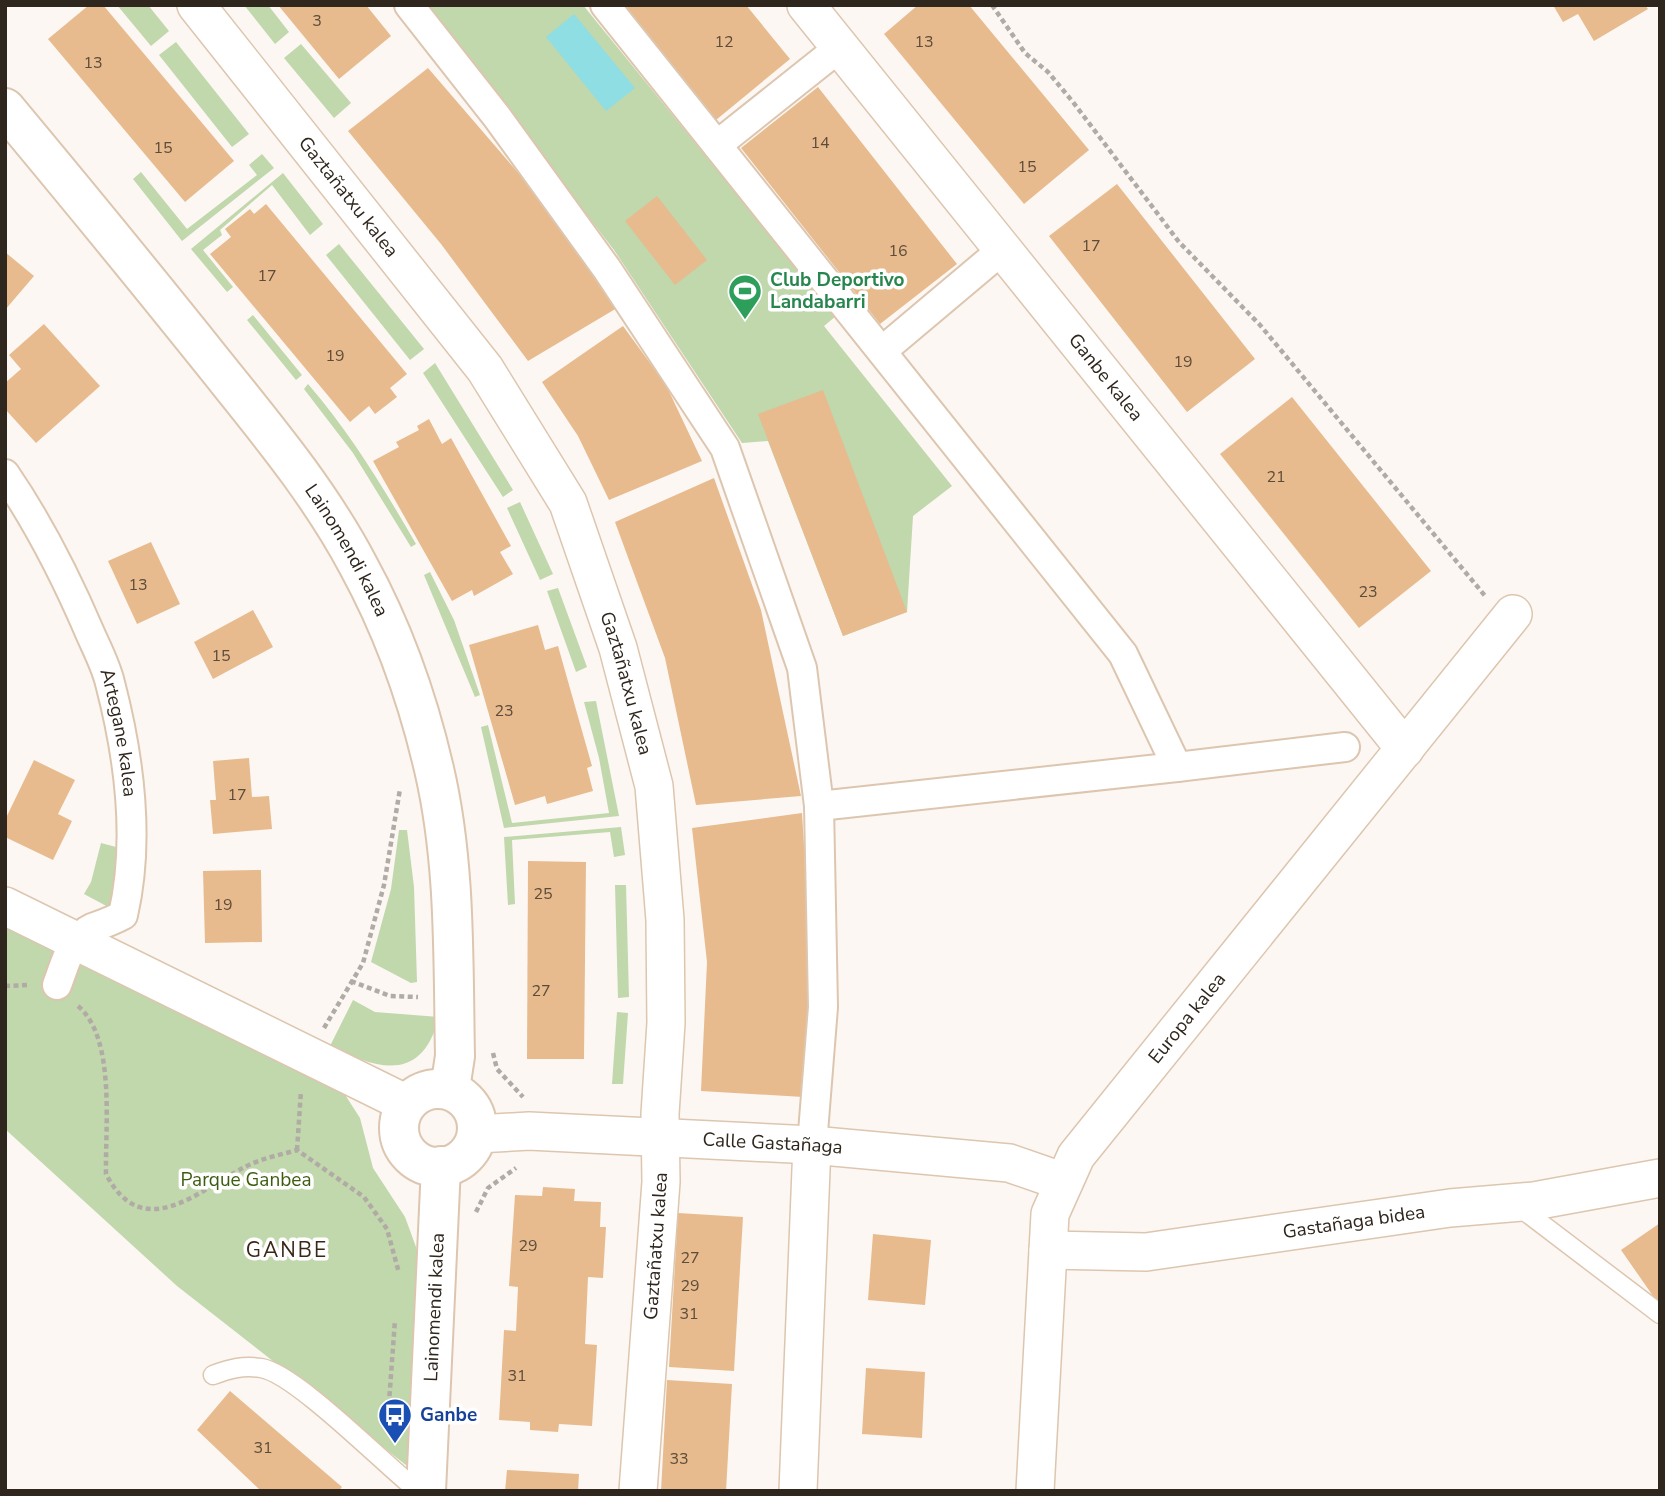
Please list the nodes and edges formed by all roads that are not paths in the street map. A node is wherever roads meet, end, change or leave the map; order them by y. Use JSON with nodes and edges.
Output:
{"nodes":[{"id":1,"x":196,"y":5,"type":"edge"},
{"id":2,"x":409,"y":5,"type":"edge"},
{"id":3,"x":605,"y":5,"type":"edge"},
{"id":4,"x":806,"y":5,"type":"edge"},
{"id":5,"x":840,"y":47,"type":"junction"},
{"id":6,"x":5,"y":108,"type":"edge"},
{"id":7,"x":717,"y":145,"type":"junction"},
{"id":8,"x":1002,"y":250,"type":"junction"},
{"id":9,"x":882,"y":351,"type":"junction"},
{"id":10,"x":5,"y":474,"type":"edge"},
{"id":11,"x":1510,"y":618,"type":"road end"},
{"id":12,"x":1346,"y":747,"type":"dead end"},
{"id":13,"x":1405,"y":749,"type":"junction"},
{"id":14,"x":1177,"y":766,"type":"junction"},
{"id":15,"x":819,"y":806,"type":"junction"},
{"id":16,"x":5,"y":906,"type":"edge"},
{"id":17,"x":76,"y":940,"type":"junction"},
{"id":18,"x":58,"y":985,"type":"road end"},
{"id":19,"x":450,"y":1089,"type":"junction"},
{"id":20,"x":407,"y":1104,"type":"junction"},
{"id":21,"x":477,"y":1134,"type":"junction"},
{"id":22,"x":663,"y":1137,"type":"junction"},
{"id":23,"x":812,"y":1146,"type":"junction"},
{"id":24,"x":441,"y":1166,"type":"junction"},
{"id":25,"x":1660,"y":1178,"type":"edge"},
{"id":26,"x":1064,"y":1182,"type":"junction"},
{"id":27,"x":1513,"y":1202,"type":"junction"},
{"id":28,"x":1048,"y":1250,"type":"junction"},
{"id":29,"x":1660,"y":1314,"type":"edge"},
{"id":30,"x":213,"y":1376,"type":"dead end"},
{"id":31,"x":418,"y":1491,"type":"edge"},
{"id":32,"x":426,"y":1491,"type":"edge"},
{"id":33,"x":638,"y":1491,"type":"edge"},
{"id":34,"x":798,"y":1491,"type":"edge"},
{"id":35,"x":1035,"y":1491,"type":"edge"}],
"edges":[{"from":1,"to":22,"type":"street","name":"Gaztañatxu kalea"},
{"from":2,"to":15,"type":"street"},
{"from":3,"to":7,"type":"street"},
{"from":4,"to":5,"type":"street","name":"Ganbe kalea"},
{"from":5,"to":7,"type":"street"},
{"from":5,"to":8,"type":"street","name":"Ganbe kalea"},
{"from":6,"to":19,"type":"main road","name":"Lainomendi kalea"},
{"from":7,"to":9,"type":"street"},
{"from":8,"to":9,"type":"street"},
{"from":8,"to":13,"type":"street","name":"Ganbe kalea"},
{"from":9,"to":14,"type":"street"},
{"from":10,"to":17,"type":"street","name":"Artegane kalea"},
{"from":11,"to":13,"type":"street","name":"Europa kalea"},
{"from":12,"to":14,"type":"street"},
{"from":13,"to":26,"type":"street","name":"Europa kalea"},
{"from":14,"to":15,"type":"street"},
{"from":15,"to":23,"type":"street"},
{"from":16,"to":17,"type":"street"},
{"from":17,"to":18,"type":"street"},
{"from":17,"to":20,"type":"street"},
{"from":19,"to":20,"type":"main road"},
{"from":19,"to":21,"type":"main road"},
{"from":20,"to":24,"type":"main road"},
{"from":21,"to":22,"type":"street","name":"Calle Gastañaga"},
{"from":21,"to":24,"type":"main road"},
{"from":22,"to":23,"type":"street","name":"Calle Gastañaga"},
{"from":22,"to":33,"type":"street","name":"Gaztañatxu kalea"},
{"from":23,"to":26,"type":"street","name":"Calle Gastañaga"},
{"from":23,"to":34,"type":"street"},
{"from":24,"to":32,"type":"main road","name":"Lainomendi kalea"},
{"from":25,"to":27,"type":"street","name":"Gastañaga bidea"},
{"from":26,"to":28,"type":"street","name":"Europa kalea"},
{"from":27,"to":28,"type":"street","name":"Gastañaga bidea"},
{"from":27,"to":29,"type":"lane"},
{"from":28,"to":35,"type":"street","name":"Europa kalea"},
{"from":30,"to":31,"type":"lane"}]}
